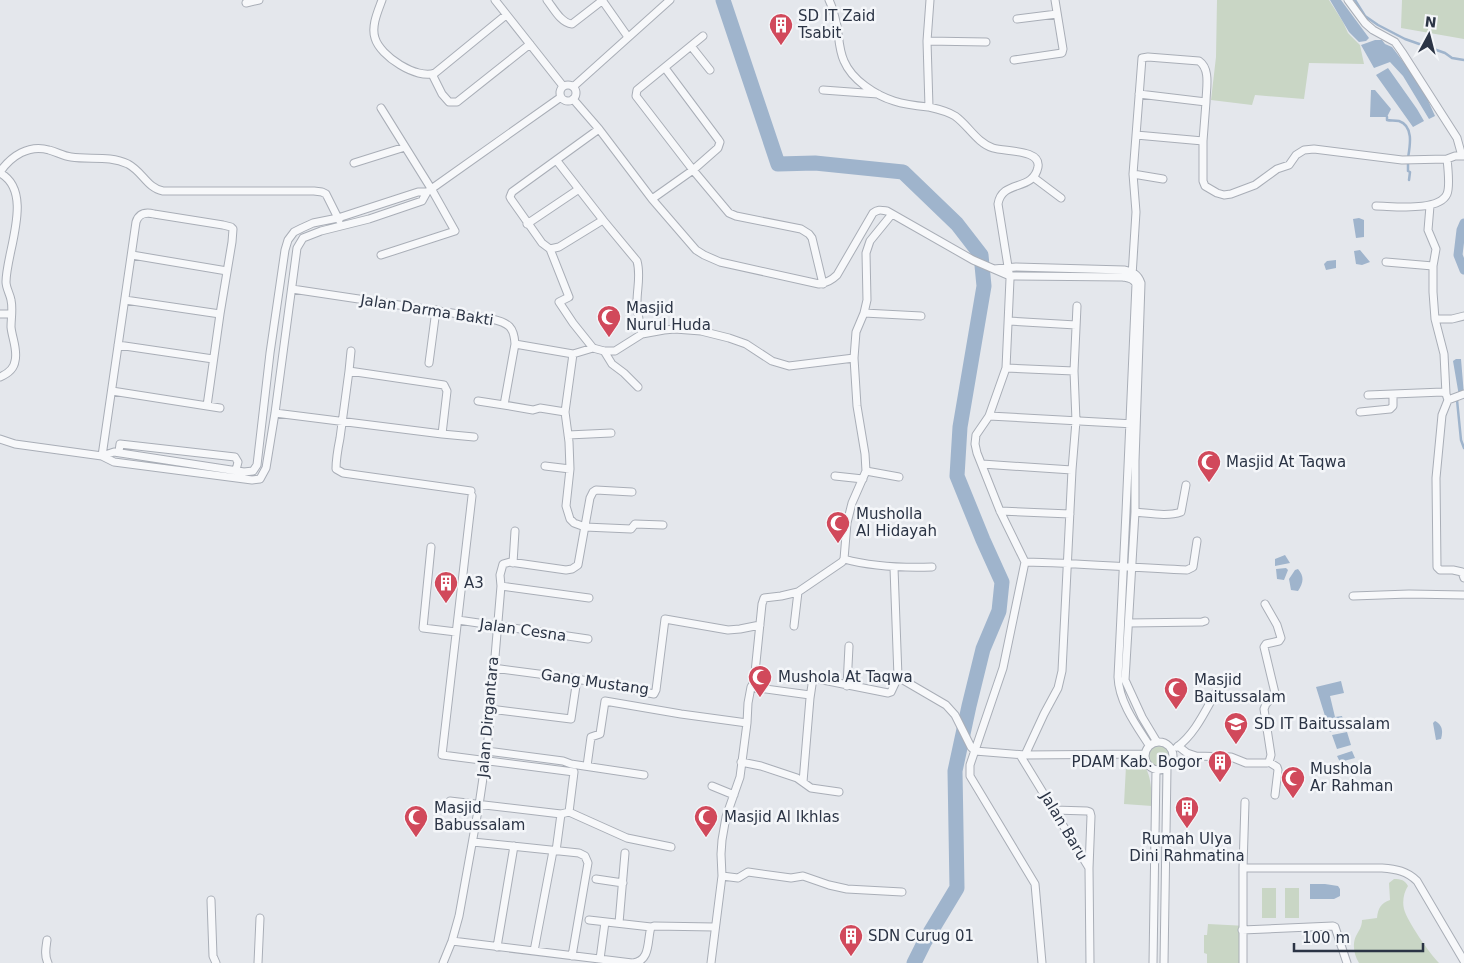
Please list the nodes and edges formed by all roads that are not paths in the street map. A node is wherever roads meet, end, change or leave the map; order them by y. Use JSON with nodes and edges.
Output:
{"nodes":[{"id":1,"x":259,"y":0,"type":"edge"},
{"id":2,"x":382,"y":0,"type":"edge"},
{"id":3,"x":495,"y":0,"type":"edge"},
{"id":4,"x":547,"y":0,"type":"edge"},
{"id":5,"x":603,"y":0,"type":"edge"},
{"id":6,"x":670,"y":0,"type":"edge"},
{"id":7,"x":829,"y":0,"type":"edge"},
{"id":8,"x":930,"y":0,"type":"edge"},
{"id":9,"x":1054,"y":0,"type":"edge"},
{"id":10,"x":1348,"y":0,"type":"edge"},
{"id":11,"x":246,"y":3,"type":"dead end"},
{"id":12,"x":1057,"y":14,"type":"junction"},
{"id":13,"x":506,"y":15,"type":"junction"},
{"id":14,"x":1016,"y":19,"type":"dead end"},
{"id":15,"x":703,"y":36,"type":"dead end"},
{"id":16,"x":628,"y":37,"type":"junction"},
{"id":17,"x":927,"y":42,"type":"junction"},
{"id":18,"x":986,"y":42,"type":"dead end"},
{"id":19,"x":530,"y":44,"type":"junction"},
{"id":20,"x":691,"y":46,"type":"junction"},
{"id":21,"x":1014,"y":60,"type":"dead end"},
{"id":22,"x":665,"y":68,"type":"junction"},
{"id":23,"x":710,"y":70,"type":"dead end"},
{"id":24,"x":432,"y":74,"type":"junction"},
{"id":25,"x":563,"y":86,"type":"junction"},
{"id":26,"x":573,"y":87,"type":"junction"},
{"id":27,"x":823,"y":90,"type":"dead end"},
{"id":28,"x":878,"y":94,"type":"junction"},
{"id":29,"x":1139,"y":94,"type":"junction"},
{"id":30,"x":561,"y":97,"type":"junction"},
{"id":31,"x":573,"y":99,"type":"junction"},
{"id":32,"x":1206,"y":102,"type":"junction"},
{"id":33,"x":929,"y":107,"type":"junction"},
{"id":34,"x":381,"y":108,"type":"dead end"},
{"id":35,"x":599,"y":129,"type":"junction"},
{"id":36,"x":1136,"y":135,"type":"junction"},
{"id":37,"x":1203,"y":141,"type":"junction"},
{"id":38,"x":405,"y":147,"type":"junction"},
{"id":39,"x":1463,"y":156,"type":"edge"},
{"id":40,"x":1447,"y":159,"type":"junction"},
{"id":41,"x":557,"y":161,"type":"junction"},
{"id":42,"x":354,"y":163,"type":"dead end"},
{"id":43,"x":693,"y":170,"type":"junction"},
{"id":44,"x":0,"y":172,"type":"edge"},
{"id":45,"x":1133,"y":174,"type":"junction"},
{"id":46,"x":1033,"y":177,"type":"junction"},
{"id":47,"x":1163,"y":179,"type":"dead end"},
{"id":48,"x":578,"y":189,"type":"junction"},
{"id":49,"x":429,"y":191,"type":"junction"},
{"id":50,"x":1061,"y":198,"type":"dead end"},
{"id":51,"x":652,"y":199,"type":"junction"},
{"id":52,"x":1376,"y":206,"type":"dead end"},
{"id":53,"x":1430,"y":206,"type":"junction"},
{"id":54,"x":892,"y":214,"type":"junction"},
{"id":55,"x":338,"y":218,"type":"junction"},
{"id":56,"x":603,"y":220,"type":"junction"},
{"id":57,"x":527,"y":224,"type":"junction"},
{"id":58,"x":340,"y":227,"type":"junction"},
{"id":59,"x":550,"y":249,"type":"junction"},
{"id":60,"x":132,"y":255,"type":"junction"},
{"id":61,"x":381,"y":255,"type":"dead end"},
{"id":62,"x":1386,"y":262,"type":"dead end"},
{"id":63,"x":1433,"y":266,"type":"junction"},
{"id":64,"x":1009,"y":267,"type":"junction"},
{"id":65,"x":991,"y":268,"type":"junction"},
{"id":66,"x":226,"y":271,"type":"junction"},
{"id":67,"x":1010,"y":276,"type":"junction"},
{"id":68,"x":1132,"y":276,"type":"junction"},
{"id":69,"x":823,"y":284,"type":"junction"},
{"id":70,"x":292,"y":289,"type":"junction"},
{"id":71,"x":125,"y":300,"type":"junction"},
{"id":72,"x":1077,"y":306,"type":"dead end"},
{"id":73,"x":436,"y":310,"type":"junction"},
{"id":74,"x":864,"y":313,"type":"junction"},
{"id":75,"x":0,"y":314,"type":"edge"},
{"id":76,"x":11,"y":314,"type":"junction"},
{"id":77,"x":220,"y":314,"type":"junction"},
{"id":78,"x":921,"y":316,"type":"dead end"},
{"id":79,"x":1464,"y":316,"type":"edge"},
{"id":80,"x":1435,"y":319,"type":"junction"},
{"id":81,"x":1009,"y":321,"type":"junction"},
{"id":82,"x":1076,"y":325,"type":"junction"},
{"id":83,"x":642,"y":334,"type":"junction"},
{"id":84,"x":515,"y":344,"type":"junction"},
{"id":85,"x":118,"y":345,"type":"junction"},
{"id":86,"x":593,"y":348,"type":"junction"},
{"id":87,"x":352,"y":351,"type":"dead end"},
{"id":88,"x":604,"y":351,"type":"junction"},
{"id":89,"x":270,"y":353,"type":"junction"},
{"id":90,"x":573,"y":354,"type":"junction"},
{"id":91,"x":283,"y":355,"type":"junction"},
{"id":92,"x":854,"y":358,"type":"junction"},
{"id":93,"x":213,"y":359,"type":"junction"},
{"id":94,"x":429,"y":363,"type":"dead end"},
{"id":95,"x":1006,"y":368,"type":"junction"},
{"id":96,"x":349,"y":371,"type":"junction"},
{"id":97,"x":1074,"y":371,"type":"junction"},
{"id":98,"x":0,"y":377,"type":"edge"},
{"id":99,"x":638,"y":387,"type":"dead end"},
{"id":100,"x":112,"y":391,"type":"junction"},
{"id":101,"x":1393,"y":394,"type":"junction"},
{"id":102,"x":1464,"y":394,"type":"edge"},
{"id":103,"x":1368,"y":395,"type":"dead end"},
{"id":104,"x":1447,"y":397,"type":"junction"},
{"id":105,"x":478,"y":401,"type":"dead end"},
{"id":106,"x":504,"y":405,"type":"junction"},
{"id":107,"x":207,"y":406,"type":"junction"},
{"id":108,"x":220,"y":408,"type":"dead end"},
{"id":109,"x":565,"y":412,"type":"junction"},
{"id":110,"x":1360,"y":412,"type":"dead end"},
{"id":111,"x":275,"y":413,"type":"junction"},
{"id":112,"x":989,"y":416,"type":"junction"},
{"id":113,"x":342,"y":421,"type":"junction"},
{"id":114,"x":1076,"y":421,"type":"junction"},
{"id":115,"x":1133,"y":424,"type":"junction"},
{"id":116,"x":611,"y":433,"type":"dead end"},
{"id":117,"x":442,"y":434,"type":"junction"},
{"id":118,"x":568,"y":435,"type":"junction"},
{"id":119,"x":474,"y":437,"type":"dead end"},
{"id":120,"x":0,"y":439,"type":"edge"},
{"id":121,"x":119,"y":452,"type":"junction"},
{"id":122,"x":102,"y":456,"type":"junction"},
{"id":123,"x":982,"y":464,"type":"junction"},
{"id":124,"x":545,"y":466,"type":"dead end"},
{"id":125,"x":570,"y":469,"type":"junction"},
{"id":126,"x":236,"y":470,"type":"junction"},
{"id":127,"x":1072,"y":470,"type":"junction"},
{"id":128,"x":866,"y":471,"type":"junction"},
{"id":129,"x":835,"y":476,"type":"dead end"},
{"id":130,"x":899,"y":477,"type":"dead end"},
{"id":131,"x":863,"y":479,"type":"junction"},
{"id":132,"x":1131,"y":482,"type":"junction"},
{"id":133,"x":1186,"y":485,"type":"dead end"},
{"id":134,"x":632,"y":492,"type":"dead end"},
{"id":135,"x":1000,"y":511,"type":"junction"},
{"id":136,"x":1135,"y":512,"type":"junction"},
{"id":137,"x":1070,"y":514,"type":"junction"},
{"id":138,"x":662,"y":525,"type":"dead end"},
{"id":139,"x":585,"y":527,"type":"junction"},
{"id":140,"x":515,"y":531,"type":"dead end"},
{"id":141,"x":1197,"y":541,"type":"dead end"},
{"id":142,"x":431,"y":547,"type":"dead end"},
{"id":143,"x":844,"y":559,"type":"junction"},
{"id":144,"x":1025,"y":562,"type":"junction"},
{"id":145,"x":513,"y":563,"type":"junction"},
{"id":146,"x":1068,"y":563,"type":"junction"},
{"id":147,"x":1123,"y":567,"type":"junction"},
{"id":148,"x":1132,"y":567,"type":"junction"},
{"id":149,"x":894,"y":568,"type":"junction"},
{"id":150,"x":932,"y":568,"type":"dead end"},
{"id":151,"x":1464,"y":578,"type":"edge"},
{"id":152,"x":501,"y":586,"type":"junction"},
{"id":153,"x":798,"y":592,"type":"junction"},
{"id":154,"x":1464,"y":595,"type":"edge"},
{"id":155,"x":1353,"y":596,"type":"dead end"},
{"id":156,"x":589,"y":598,"type":"dead end"},
{"id":157,"x":1265,"y":604,"type":"dead end"},
{"id":158,"x":458,"y":620,"type":"junction"},
{"id":159,"x":1205,"y":621,"type":"dead end"},
{"id":160,"x":1129,"y":622,"type":"junction"},
{"id":161,"x":760,"y":624,"type":"junction"},
{"id":162,"x":794,"y":626,"type":"dead end"},
{"id":163,"x":497,"y":627,"type":"junction"},
{"id":164,"x":456,"y":632,"type":"junction"},
{"id":165,"x":588,"y":639,"type":"dead end"},
{"id":166,"x":849,"y":646,"type":"dead end"},
{"id":167,"x":493,"y":668,"type":"junction"},
{"id":168,"x":898,"y":678,"type":"junction"},
{"id":169,"x":577,"y":679,"type":"junction"},
{"id":170,"x":847,"y":686,"type":"junction"},
{"id":171,"x":751,"y":687,"type":"junction"},
{"id":172,"x":1216,"y":692,"type":"dead end"},
{"id":173,"x":810,"y":695,"type":"junction"},
{"id":174,"x":490,"y":709,"type":"junction"},
{"id":175,"x":747,"y":723,"type":"junction"},
{"id":176,"x":1157,"y":742,"type":"junction"},
{"id":177,"x":1149,"y":746,"type":"junction"},
{"id":178,"x":1175,"y":748,"type":"junction"},
{"id":179,"x":973,"y":749,"type":"junction"},
{"id":180,"x":487,"y":751,"type":"junction"},
{"id":181,"x":1144,"y":754,"type":"junction"},
{"id":182,"x":1022,"y":755,"type":"junction"},
{"id":183,"x":486,"y":760,"type":"junction"},
{"id":184,"x":741,"y":762,"type":"junction"},
{"id":185,"x":1270,"y":762,"type":"junction"},
{"id":186,"x":571,"y":764,"type":"junction"},
{"id":187,"x":586,"y":766,"type":"junction"},
{"id":188,"x":1167,"y":768,"type":"junction"},
{"id":189,"x":1156,"y":770,"type":"junction"},
{"id":190,"x":574,"y":772,"type":"junction"},
{"id":191,"x":644,"y":775,"type":"dead end"},
{"id":192,"x":803,"y":782,"type":"junction"},
{"id":193,"x":712,"y":786,"type":"dead end"},
{"id":194,"x":839,"y":792,"type":"dead end"},
{"id":195,"x":734,"y":795,"type":"junction"},
{"id":196,"x":1275,"y":796,"type":"dead end"},
{"id":197,"x":450,"y":801,"type":"dead end"},
{"id":198,"x":1245,"y":802,"type":"dead end"},
{"id":199,"x":479,"y":805,"type":"junction"},
{"id":200,"x":1054,"y":810,"type":"junction"},
{"id":201,"x":565,"y":813,"type":"junction"},
{"id":202,"x":473,"y":842,"type":"junction"},
{"id":203,"x":514,"y":846,"type":"junction"},
{"id":204,"x":671,"y":847,"type":"dead end"},
{"id":205,"x":554,"y":851,"type":"junction"},
{"id":206,"x":626,"y":853,"type":"dead end"},
{"id":207,"x":1089,"y":868,"type":"junction"},
{"id":208,"x":1243,"y":868,"type":"junction"},
{"id":209,"x":722,"y":876,"type":"junction"},
{"id":210,"x":596,"y":879,"type":"dead end"},
{"id":211,"x":623,"y":883,"type":"junction"},
{"id":212,"x":902,"y":892,"type":"dead end"},
{"id":213,"x":211,"y":900,"type":"dead end"},
{"id":214,"x":260,"y":918,"type":"dead end"},
{"id":215,"x":589,"y":920,"type":"dead end"},
{"id":216,"x":605,"y":922,"type":"junction"},
{"id":217,"x":619,"y":923,"type":"junction"},
{"id":218,"x":651,"y":927,"type":"junction"},
{"id":219,"x":714,"y":927,"type":"junction"},
{"id":220,"x":1242,"y":930,"type":"junction"},
{"id":221,"x":1154,"y":934,"type":"junction"},
{"id":222,"x":1165,"y":934,"type":"junction"},
{"id":223,"x":46,"y":940,"type":"dead end"},
{"id":224,"x":452,"y":941,"type":"junction"},
{"id":225,"x":497,"y":946,"type":"junction"},
{"id":226,"x":534,"y":951,"type":"junction"},
{"id":227,"x":572,"y":956,"type":"junction"},
{"id":228,"x":600,"y":959,"type":"junction"},
{"id":229,"x":1464,"y":962,"type":"edge"},
{"id":230,"x":48,"y":963,"type":"edge"},
{"id":231,"x":216,"y":963,"type":"edge"},
{"id":232,"x":258,"y":963,"type":"edge"},
{"id":233,"x":443,"y":963,"type":"edge"},
{"id":234,"x":633,"y":963,"type":"edge"},
{"id":235,"x":711,"y":963,"type":"edge"},
{"id":236,"x":714,"y":963,"type":"edge"},
{"id":237,"x":1042,"y":963,"type":"edge"},
{"id":238,"x":1090,"y":963,"type":"edge"},
{"id":239,"x":1153,"y":963,"type":"edge"},
{"id":240,"x":1164,"y":963,"type":"edge"},
{"id":241,"x":1243,"y":963,"type":"edge"},
{"id":242,"x":1347,"y":963,"type":"edge"}],
"edges":[{"from":1,"to":11,"type":"street"},
{"from":2,"to":24,"type":"street"},
{"from":3,"to":13,"type":"street"},
{"from":4,"to":5,"type":"street"},
{"from":5,"to":16,"type":"street"},
{"from":6,"to":16,"type":"street"},
{"from":7,"to":28,"type":"street"},
{"from":8,"to":17,"type":"street"},
{"from":9,"to":12,"type":"street"},
{"from":10,"to":39,"type":"street"},
{"from":12,"to":14,"type":"street"},
{"from":12,"to":21,"type":"street"},
{"from":13,"to":19,"type":"street"},
{"from":13,"to":24,"type":"street"},
{"from":15,"to":20,"type":"street"},
{"from":16,"to":26,"type":"street"},
{"from":17,"to":18,"type":"street"},
{"from":17,"to":33,"type":"street"},
{"from":19,"to":24,"type":"street"},
{"from":19,"to":25,"type":"street"},
{"from":20,"to":22,"type":"street"},
{"from":20,"to":23,"type":"street"},
{"from":22,"to":43,"type":"street"},
{"from":22,"to":43,"type":"street"},
{"from":25,"to":26,"type":"street"},
{"from":25,"to":30,"type":"street"},
{"from":26,"to":31,"type":"street"},
{"from":27,"to":28,"type":"street"},
{"from":28,"to":33,"type":"street"},
{"from":29,"to":32,"type":"street"},
{"from":29,"to":32,"type":"street"},
{"from":29,"to":36,"type":"street"},
{"from":30,"to":31,"type":"street"},
{"from":30,"to":49,"type":"street"},
{"from":31,"to":35,"type":"street"},
{"from":32,"to":37,"type":"street"},
{"from":33,"to":46,"type":"street"},
{"from":34,"to":38,"type":"street"},
{"from":35,"to":41,"type":"street"},
{"from":35,"to":51,"type":"street"},
{"from":36,"to":37,"type":"street"},
{"from":36,"to":45,"type":"street"},
{"from":37,"to":40,"type":"street"},
{"from":38,"to":42,"type":"street"},
{"from":38,"to":49,"type":"street"},
{"from":39,"to":40,"type":"street"},
{"from":40,"to":53,"type":"street"},
{"from":41,"to":48,"type":"street"},
{"from":41,"to":57,"type":"street"},
{"from":43,"to":51,"type":"street"},
{"from":43,"to":69,"type":"street"},
{"from":44,"to":55,"type":"street"},
{"from":44,"to":76,"type":"street"},
{"from":45,"to":47,"type":"street"},
{"from":45,"to":68,"type":"street"},
{"from":46,"to":50,"type":"street"},
{"from":46,"to":64,"type":"street"},
{"from":48,"to":56,"type":"street"},
{"from":48,"to":57,"type":"street"},
{"from":49,"to":55,"type":"street"},
{"from":49,"to":58,"type":"street"},
{"from":49,"to":61,"type":"street"},
{"from":51,"to":69,"type":"street"},
{"from":52,"to":53,"type":"street"},
{"from":53,"to":63,"type":"street"},
{"from":54,"to":65,"type":"street"},
{"from":54,"to":69,"type":"street"},
{"from":54,"to":74,"type":"street"},
{"from":55,"to":58,"type":"street"},
{"from":55,"to":89,"type":"street"},
{"from":56,"to":59,"type":"street"},
{"from":56,"to":83,"type":"street"},
{"from":57,"to":59,"type":"street"},
{"from":58,"to":70,"type":"street"},
{"from":59,"to":86,"type":"street"},
{"from":60,"to":66,"type":"street"},
{"from":60,"to":66,"type":"street"},
{"from":60,"to":71,"type":"street"},
{"from":62,"to":63,"type":"street"},
{"from":63,"to":80,"type":"street"},
{"from":64,"to":65,"type":"street"},
{"from":64,"to":67,"type":"street"},
{"from":64,"to":68,"type":"street"},
{"from":65,"to":67,"type":"street"},
{"from":66,"to":77,"type":"street"},
{"from":67,"to":68,"type":"street"},
{"from":67,"to":81,"type":"street"},
{"from":68,"to":115,"type":"street"},
{"from":70,"to":73,"type":"street","name":"Jalan Darma Bakti"},
{"from":70,"to":91,"type":"street"},
{"from":71,"to":77,"type":"street"},
{"from":71,"to":85,"type":"street"},
{"from":72,"to":82,"type":"street"},
{"from":73,"to":84,"type":"street","name":"Jalan Darma Bakti"},
{"from":73,"to":94,"type":"street"},
{"from":74,"to":78,"type":"street"},
{"from":74,"to":92,"type":"street"},
{"from":75,"to":76,"type":"street"},
{"from":76,"to":98,"type":"street"},
{"from":77,"to":93,"type":"street"},
{"from":79,"to":80,"type":"street"},
{"from":80,"to":104,"type":"street"},
{"from":81,"to":82,"type":"street"},
{"from":81,"to":95,"type":"street"},
{"from":82,"to":97,"type":"street"},
{"from":83,"to":88,"type":"street"},
{"from":83,"to":92,"type":"street"},
{"from":84,"to":90,"type":"street"},
{"from":84,"to":106,"type":"street"},
{"from":85,"to":93,"type":"street"},
{"from":85,"to":100,"type":"street"},
{"from":86,"to":88,"type":"street"},
{"from":86,"to":90,"type":"street"},
{"from":87,"to":96,"type":"street"},
{"from":88,"to":99,"type":"street"},
{"from":89,"to":91,"type":"street"},
{"from":89,"to":126,"type":"street"},
{"from":90,"to":109,"type":"street"},
{"from":91,"to":111,"type":"street"},
{"from":92,"to":128,"type":"street"},
{"from":93,"to":107,"type":"street"},
{"from":95,"to":97,"type":"street"},
{"from":95,"to":112,"type":"street"},
{"from":96,"to":113,"type":"street"},
{"from":96,"to":117,"type":"street"},
{"from":97,"to":114,"type":"street"},
{"from":100,"to":107,"type":"street"},
{"from":100,"to":122,"type":"street"},
{"from":101,"to":103,"type":"street"},
{"from":101,"to":104,"type":"street"},
{"from":101,"to":110,"type":"street"},
{"from":102,"to":104,"type":"street"},
{"from":104,"to":151,"type":"street"},
{"from":105,"to":106,"type":"street"},
{"from":106,"to":109,"type":"street"},
{"from":107,"to":108,"type":"street"},
{"from":109,"to":118,"type":"street"},
{"from":111,"to":113,"type":"street"},
{"from":111,"to":122,"type":"street"},
{"from":112,"to":114,"type":"street"},
{"from":112,"to":123,"type":"street"},
{"from":113,"to":117,"type":"street"},
{"from":113,"to":158,"type":"street","name":"Jalan Dirgantara"},
{"from":114,"to":115,"type":"street"},
{"from":114,"to":127,"type":"street"},
{"from":115,"to":132,"type":"street"},
{"from":116,"to":118,"type":"street"},
{"from":117,"to":119,"type":"street"},
{"from":118,"to":125,"type":"street"},
{"from":120,"to":122,"type":"street"},
{"from":121,"to":122,"type":"street"},
{"from":121,"to":126,"type":"street"},
{"from":121,"to":126,"type":"street"},
{"from":123,"to":127,"type":"street"},
{"from":123,"to":135,"type":"street"},
{"from":124,"to":125,"type":"street"},
{"from":125,"to":139,"type":"street"},
{"from":127,"to":137,"type":"street"},
{"from":128,"to":130,"type":"street"},
{"from":128,"to":131,"type":"street"},
{"from":129,"to":131,"type":"street"},
{"from":131,"to":143,"type":"street"},
{"from":132,"to":136,"type":"street"},
{"from":132,"to":147,"type":"street"},
{"from":133,"to":136,"type":"street"},
{"from":134,"to":139,"type":"street"},
{"from":135,"to":137,"type":"street"},
{"from":135,"to":144,"type":"street"},
{"from":136,"to":148,"type":"street"},
{"from":137,"to":146,"type":"street"},
{"from":138,"to":139,"type":"street"},
{"from":139,"to":145,"type":"street"},
{"from":140,"to":145,"type":"street"},
{"from":141,"to":148,"type":"street"},
{"from":142,"to":164,"type":"street"},
{"from":143,"to":149,"type":"street"},
{"from":143,"to":153,"type":"street"},
{"from":144,"to":146,"type":"street"},
{"from":144,"to":179,"type":"street"},
{"from":145,"to":152,"type":"street"},
{"from":146,"to":147,"type":"street"},
{"from":146,"to":182,"type":"street"},
{"from":147,"to":148,"type":"street"},
{"from":147,"to":177,"type":"street"},
{"from":148,"to":160,"type":"street"},
{"from":149,"to":150,"type":"street"},
{"from":149,"to":168,"type":"street"},
{"from":152,"to":156,"type":"street"},
{"from":152,"to":163,"type":"street","name":"Jalan Dirgantara"},
{"from":153,"to":161,"type":"street"},
{"from":153,"to":162,"type":"street"},
{"from":154,"to":155,"type":"street"},
{"from":157,"to":185,"type":"street"},
{"from":158,"to":163,"type":"street","name":"Jalan Cesna"},
{"from":158,"to":164,"type":"street","name":"Jalan Dirgantara"},
{"from":159,"to":160,"type":"street"},
{"from":160,"to":176,"type":"street"},
{"from":161,"to":169,"type":"street","name":"Gang Mustang"},
{"from":161,"to":171,"type":"street"},
{"from":163,"to":165,"type":"street","name":"Jalan Cesna"},
{"from":163,"to":167,"type":"street","name":"Jalan Dirgantara"},
{"from":164,"to":183,"type":"street","name":"Jalan Dirgantara"},
{"from":166,"to":170,"type":"street"},
{"from":167,"to":169,"type":"street","name":"Gang Mustang"},
{"from":167,"to":174,"type":"street","name":"Jalan Dirgantara"},
{"from":168,"to":170,"type":"street"},
{"from":168,"to":179,"type":"street"},
{"from":169,"to":174,"type":"street"},
{"from":170,"to":173,"type":"street"},
{"from":171,"to":173,"type":"street"},
{"from":171,"to":175,"type":"street"},
{"from":172,"to":178,"type":"street"},
{"from":173,"to":192,"type":"street"},
{"from":174,"to":180,"type":"street","name":"Jalan Dirgantara"},
{"from":175,"to":184,"type":"street"},
{"from":175,"to":187,"type":"street"},
{"from":176,"to":177,"type":"street"},
{"from":176,"to":178,"type":"street"},
{"from":177,"to":181,"type":"street"},
{"from":178,"to":185,"type":"street"},
{"from":178,"to":188,"type":"street"},
{"from":179,"to":182,"type":"street"},
{"from":179,"to":237,"type":"street"},
{"from":180,"to":183,"type":"street","name":"Jalan Dirgantara"},
{"from":180,"to":186,"type":"street"},
{"from":181,"to":182,"type":"street"},
{"from":181,"to":189,"type":"street"},
{"from":182,"to":200,"type":"street","name":"Jalan Baru"},
{"from":183,"to":190,"type":"street"},
{"from":183,"to":199,"type":"street","name":"Jalan Dirgantara"},
{"from":184,"to":192,"type":"street"},
{"from":184,"to":195,"type":"street"},
{"from":185,"to":196,"type":"street"},
{"from":186,"to":187,"type":"street"},
{"from":186,"to":190,"type":"street"},
{"from":187,"to":191,"type":"street"},
{"from":188,"to":189,"type":"street"},
{"from":188,"to":222,"type":"street"},
{"from":189,"to":221,"type":"street"},
{"from":190,"to":201,"type":"street"},
{"from":192,"to":194,"type":"street"},
{"from":193,"to":195,"type":"street"},
{"from":195,"to":209,"type":"street"},
{"from":197,"to":199,"type":"street"},
{"from":198,"to":208,"type":"street"},
{"from":199,"to":201,"type":"street"},
{"from":199,"to":202,"type":"street","name":"Jalan Dirgantara"},
{"from":200,"to":207,"type":"street","name":"Jalan Baru"},
{"from":200,"to":207,"type":"street","name":"Jalan Baru"},
{"from":201,"to":204,"type":"street"},
{"from":201,"to":205,"type":"street"},
{"from":202,"to":203,"type":"street"},
{"from":202,"to":224,"type":"street","name":"Jalan Dirgantara"},
{"from":203,"to":205,"type":"street"},
{"from":203,"to":225,"type":"street"},
{"from":205,"to":226,"type":"street"},
{"from":205,"to":227,"type":"street"},
{"from":206,"to":211,"type":"street"},
{"from":207,"to":238,"type":"street","name":"Jalan Baru"},
{"from":208,"to":220,"type":"street"},
{"from":208,"to":229,"type":"street"},
{"from":209,"to":212,"type":"street"},
{"from":209,"to":219,"type":"street"},
{"from":210,"to":211,"type":"street"},
{"from":211,"to":217,"type":"street"},
{"from":213,"to":231,"type":"street"},
{"from":214,"to":232,"type":"street"},
{"from":215,"to":216,"type":"street"},
{"from":216,"to":217,"type":"street"},
{"from":216,"to":228,"type":"street"},
{"from":217,"to":218,"type":"street"},
{"from":218,"to":219,"type":"street"},
{"from":218,"to":234,"type":"street"},
{"from":219,"to":235,"type":"street"},
{"from":220,"to":241,"type":"street"},
{"from":220,"to":242,"type":"street"},
{"from":221,"to":222,"type":"street"},
{"from":221,"to":239,"type":"street"},
{"from":222,"to":240,"type":"street"},
{"from":223,"to":230,"type":"street"},
{"from":224,"to":225,"type":"street"},
{"from":224,"to":233,"type":"street","name":"Jalan Dirgantara"},
{"from":225,"to":226,"type":"street"},
{"from":226,"to":227,"type":"street"},
{"from":227,"to":228,"type":"street"},
{"from":228,"to":234,"type":"street"},
{"from":235,"to":236,"type":"street"}]}
